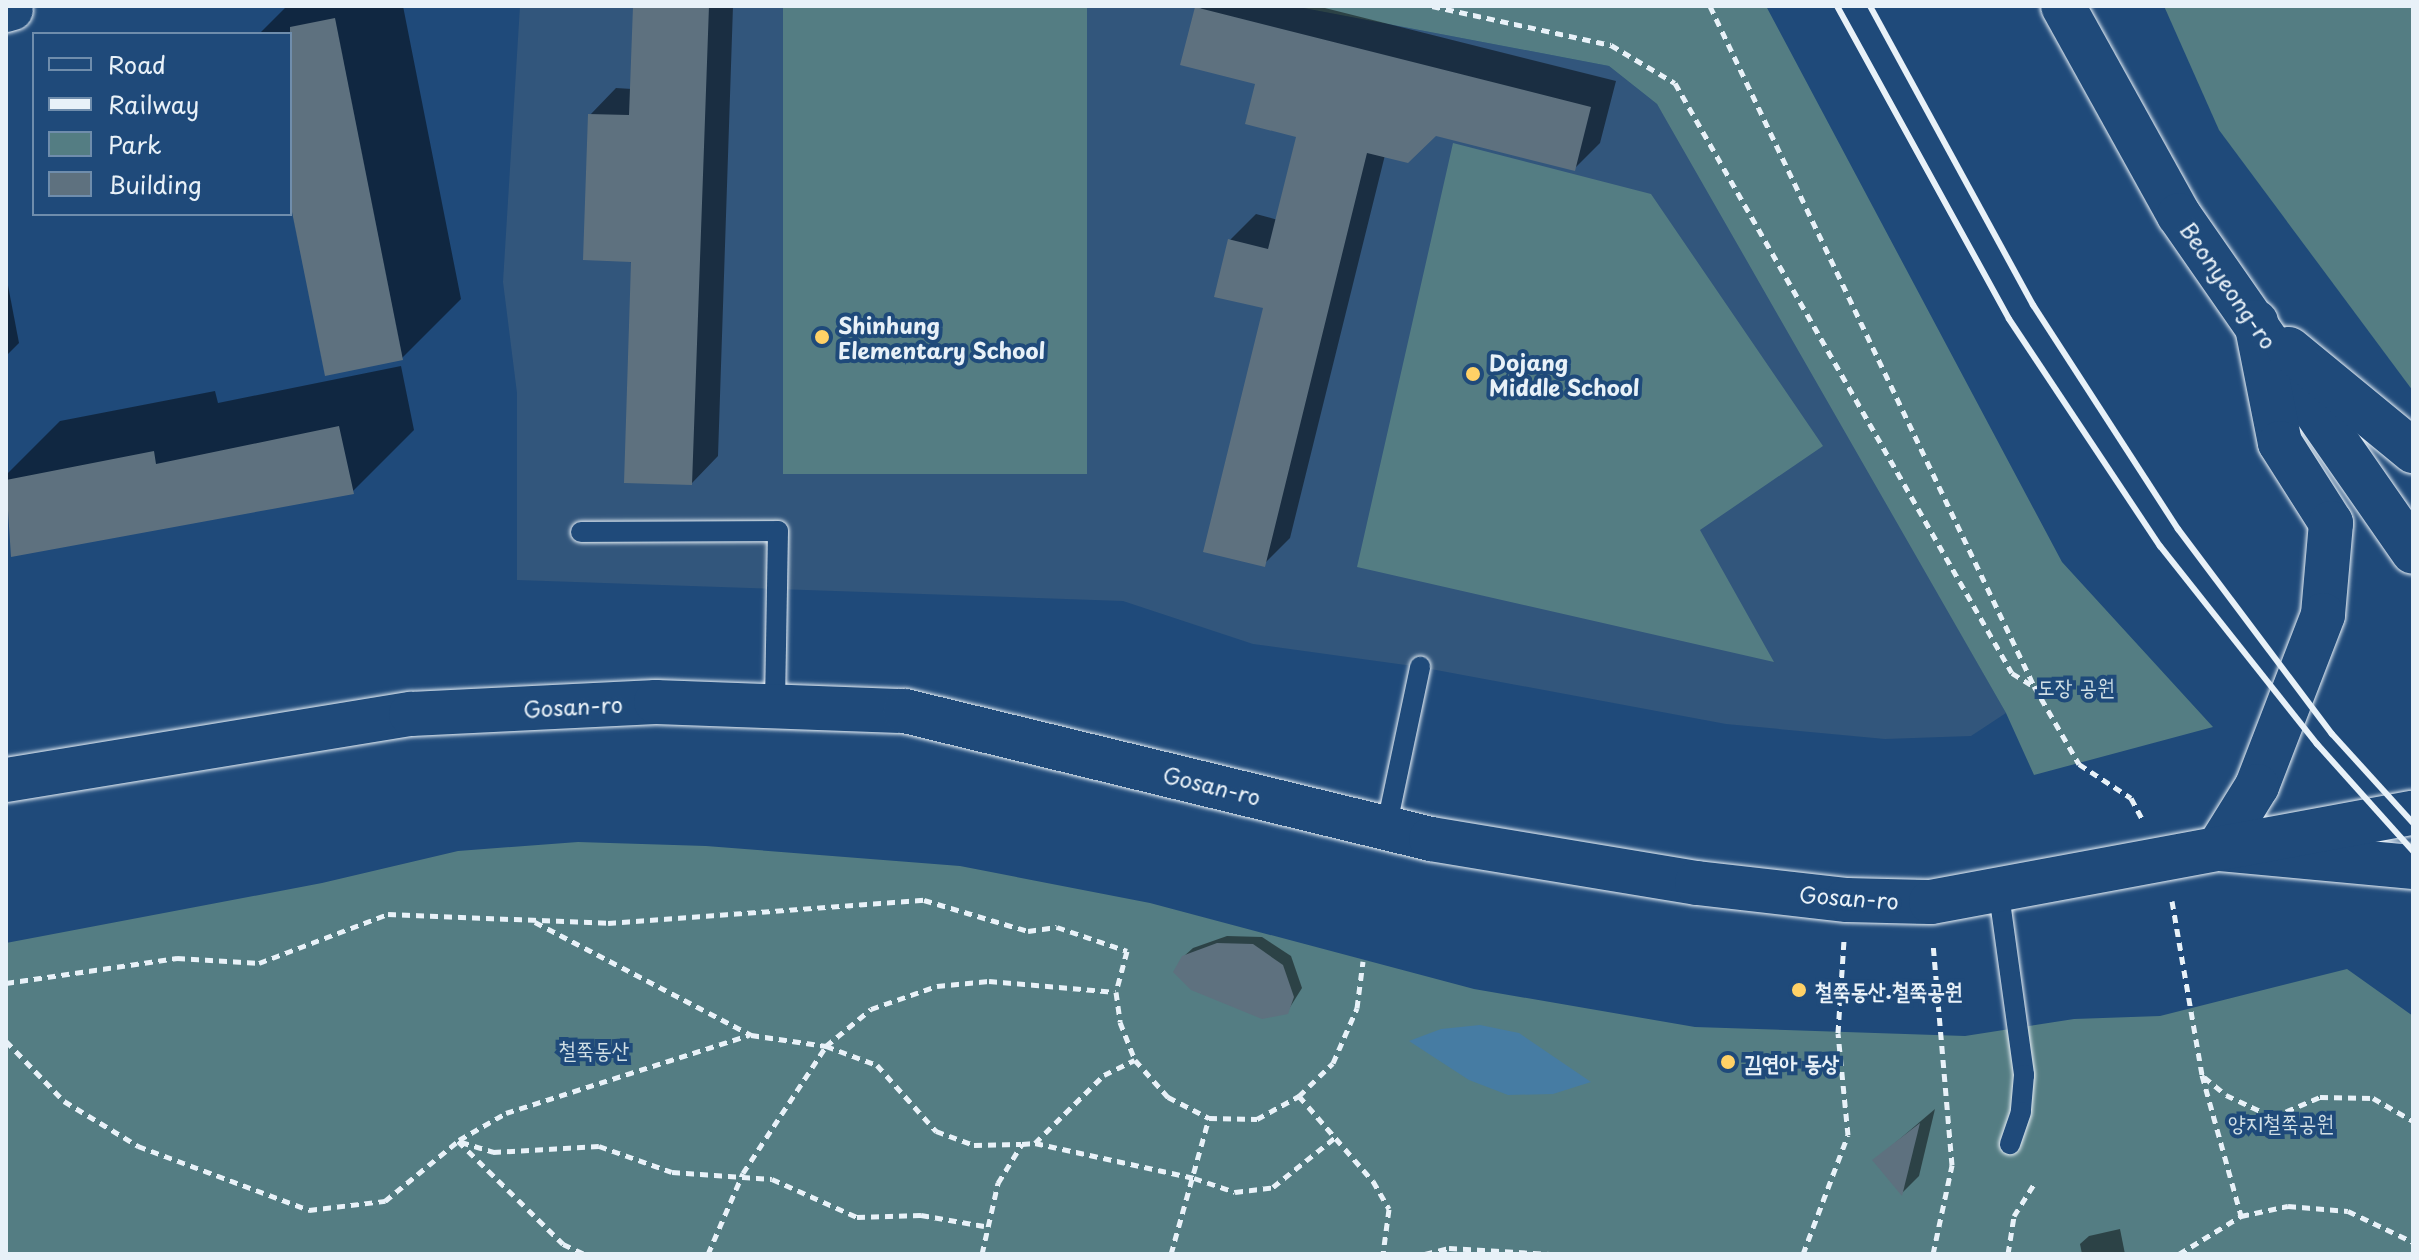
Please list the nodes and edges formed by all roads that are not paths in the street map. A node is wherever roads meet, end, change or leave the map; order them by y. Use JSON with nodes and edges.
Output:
{"nodes":[{"id":1,"x":2063,"y":6,"type":"edge"},
{"id":2,"x":2256,"y":322,"type":"junction"},
{"id":3,"x":2413,"y":451,"type":"edge"},
{"id":4,"x":581,"y":532,"type":"dead end"},
{"id":5,"x":2413,"y":552,"type":"edge"},
{"id":6,"x":1420,"y":667,"type":"dead end"},
{"id":7,"x":775,"y":707,"type":"junction"},
{"id":8,"x":6,"y":780,"type":"edge"},
{"id":9,"x":2413,"y":813,"type":"edge"},
{"id":10,"x":1386,"y":829,"type":"junction"},
{"id":11,"x":2218,"y":849,"type":"junction"},
{"id":12,"x":2413,"y":867,"type":"edge"},
{"id":13,"x":1998,"y":887,"type":"junction"},
{"id":14,"x":2010,"y":1144,"type":"dead end"}],
"edges":[{"from":1,"to":2,"type":"street","name":"Beonyeong-ro"},
{"from":2,"to":3,"type":"street"},
{"from":2,"to":5,"type":"street","name":"Beonyeong-ro"},
{"from":2,"to":11,"type":"street"},
{"from":4,"to":7,"type":"lane"},
{"from":6,"to":10,"type":"lane"},
{"from":7,"to":8,"type":"street","name":"Gosan-ro"},
{"from":7,"to":10,"type":"street","name":"Gosan-ro"},
{"from":9,"to":11,"type":"street","name":"Gosan-ro"},
{"from":10,"to":13,"type":"street","name":"Gosan-ro"},
{"from":11,"to":12,"type":"street"},
{"from":11,"to":13,"type":"street","name":"Gosan-ro"},
{"from":13,"to":14,"type":"lane"}]}
